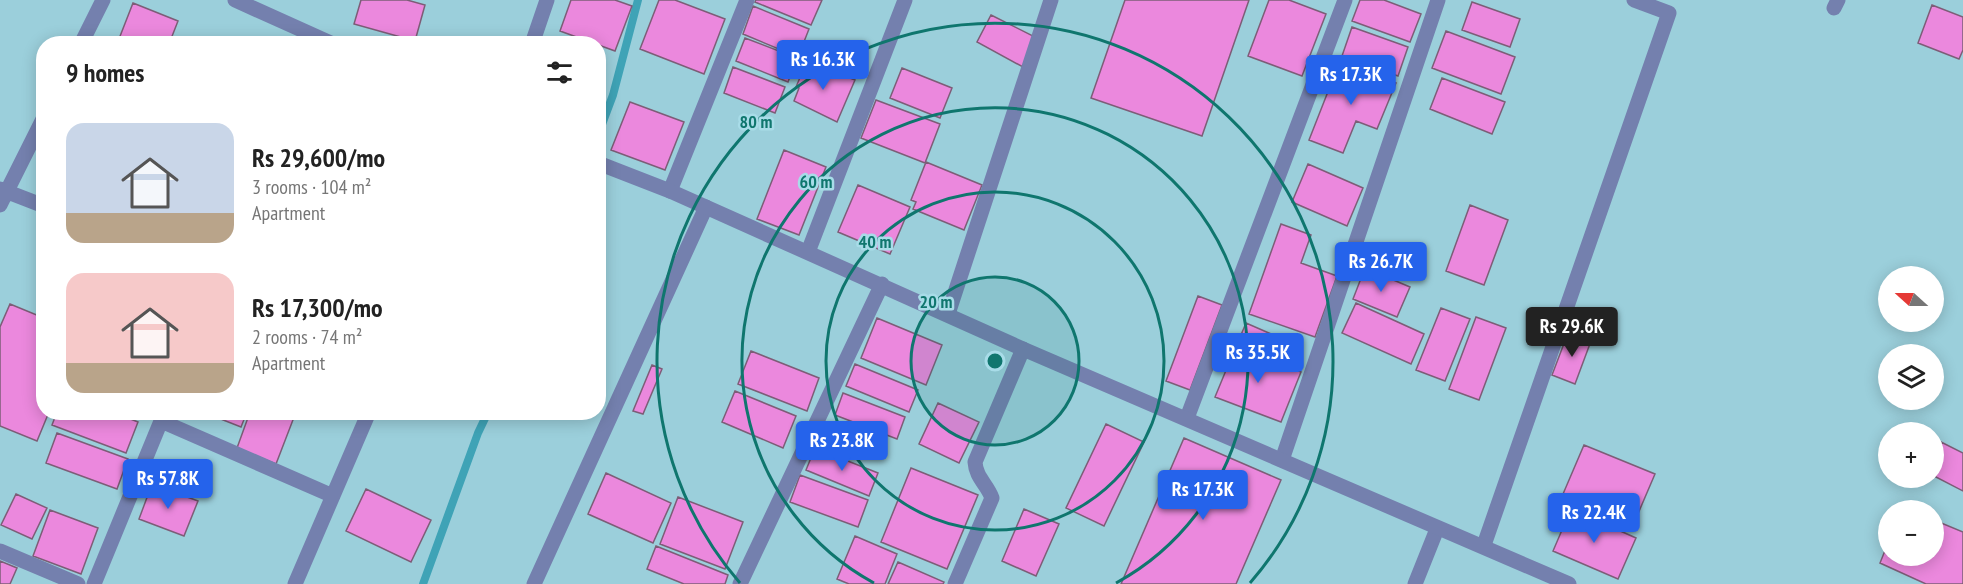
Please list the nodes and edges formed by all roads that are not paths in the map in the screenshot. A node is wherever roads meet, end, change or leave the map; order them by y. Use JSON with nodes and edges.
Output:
{"nodes":[{"id":1,"x":103,"y":0,"type":"edge"},
{"id":2,"x":235,"y":0,"type":"edge"},
{"id":3,"x":547,"y":0,"type":"edge"},
{"id":4,"x":747,"y":0,"type":"edge"},
{"id":5,"x":905,"y":0,"type":"edge"},
{"id":6,"x":1051,"y":0,"type":"edge"},
{"id":7,"x":1345,"y":0,"type":"edge"},
{"id":8,"x":1438,"y":0,"type":"edge"},
{"id":9,"x":1634,"y":0,"type":"edge"},
{"id":10,"x":85,"y":36,"type":"edge"},
{"id":11,"x":315,"y":36,"type":"edge"},
{"id":12,"x":535,"y":36,"type":"edge"},
{"id":13,"x":36,"y":132,"type":"edge"},
{"id":14,"x":606,"y":167,"type":"edge"},
{"id":15,"x":670,"y":191,"type":"junction"},
{"id":16,"x":2,"y":195,"type":"edge"},
{"id":17,"x":36,"y":204,"type":"edge"},
{"id":18,"x":706,"y":207,"type":"junction"},
{"id":19,"x":807,"y":252,"type":"junction"},
{"id":20,"x":882,"y":284,"type":"junction"},
{"id":21,"x":948,"y":314,"type":"junction"},
{"id":22,"x":1023,"y":349,"type":"junction"},
{"id":23,"x":1187,"y":418,"type":"junction"},
{"id":24,"x":366,"y":420,"type":"edge"},
{"id":25,"x":1282,"y":460,"type":"junction"},
{"id":26,"x":333,"y":496,"type":"junction"},
{"id":27,"x":1437,"y":528,"type":"junction"},
{"id":28,"x":1484,"y":545,"type":"junction"},
{"id":29,"x":0,"y":551,"type":"edge"},
{"id":30,"x":78,"y":584,"type":"edge"},
{"id":31,"x":94,"y":584,"type":"edge"},
{"id":32,"x":295,"y":584,"type":"edge"},
{"id":33,"x":534,"y":584,"type":"edge"},
{"id":34,"x":740,"y":584,"type":"edge"},
{"id":35,"x":955,"y":584,"type":"edge"},
{"id":36,"x":1415,"y":584,"type":"edge"},
{"id":37,"x":1569,"y":584,"type":"edge"}],
"edges":[{"from":1,"to":10,"type":"street"},
{"from":2,"to":11,"type":"street"},
{"from":3,"to":12,"type":"street"},
{"from":4,"to":15,"type":"street"},
{"from":5,"to":19,"type":"street"},
{"from":6,"to":21,"type":"street"},
{"from":7,"to":23,"type":"street"},
{"from":8,"to":25,"type":"street"},
{"from":9,"to":28,"type":"street"},
{"from":13,"to":16,"type":"street"},
{"from":14,"to":15,"type":"street"},
{"from":15,"to":18,"type":"street"},
{"from":16,"to":17,"type":"street"},
{"from":18,"to":19,"type":"street"},
{"from":18,"to":33,"type":"street"},
{"from":19,"to":20,"type":"street"},
{"from":20,"to":21,"type":"street"},
{"from":20,"to":34,"type":"street"},
{"from":21,"to":22,"type":"street"},
{"from":22,"to":23,"type":"street"},
{"from":22,"to":35,"type":"street"},
{"from":23,"to":25,"type":"street"},
{"from":24,"to":26,"type":"street"},
{"from":25,"to":27,"type":"street"},
{"from":26,"to":31,"type":"street"},
{"from":26,"to":32,"type":"street"},
{"from":27,"to":28,"type":"street"},
{"from":27,"to":36,"type":"street"},
{"from":28,"to":37,"type":"street"},
{"from":29,"to":30,"type":"street"}]}
